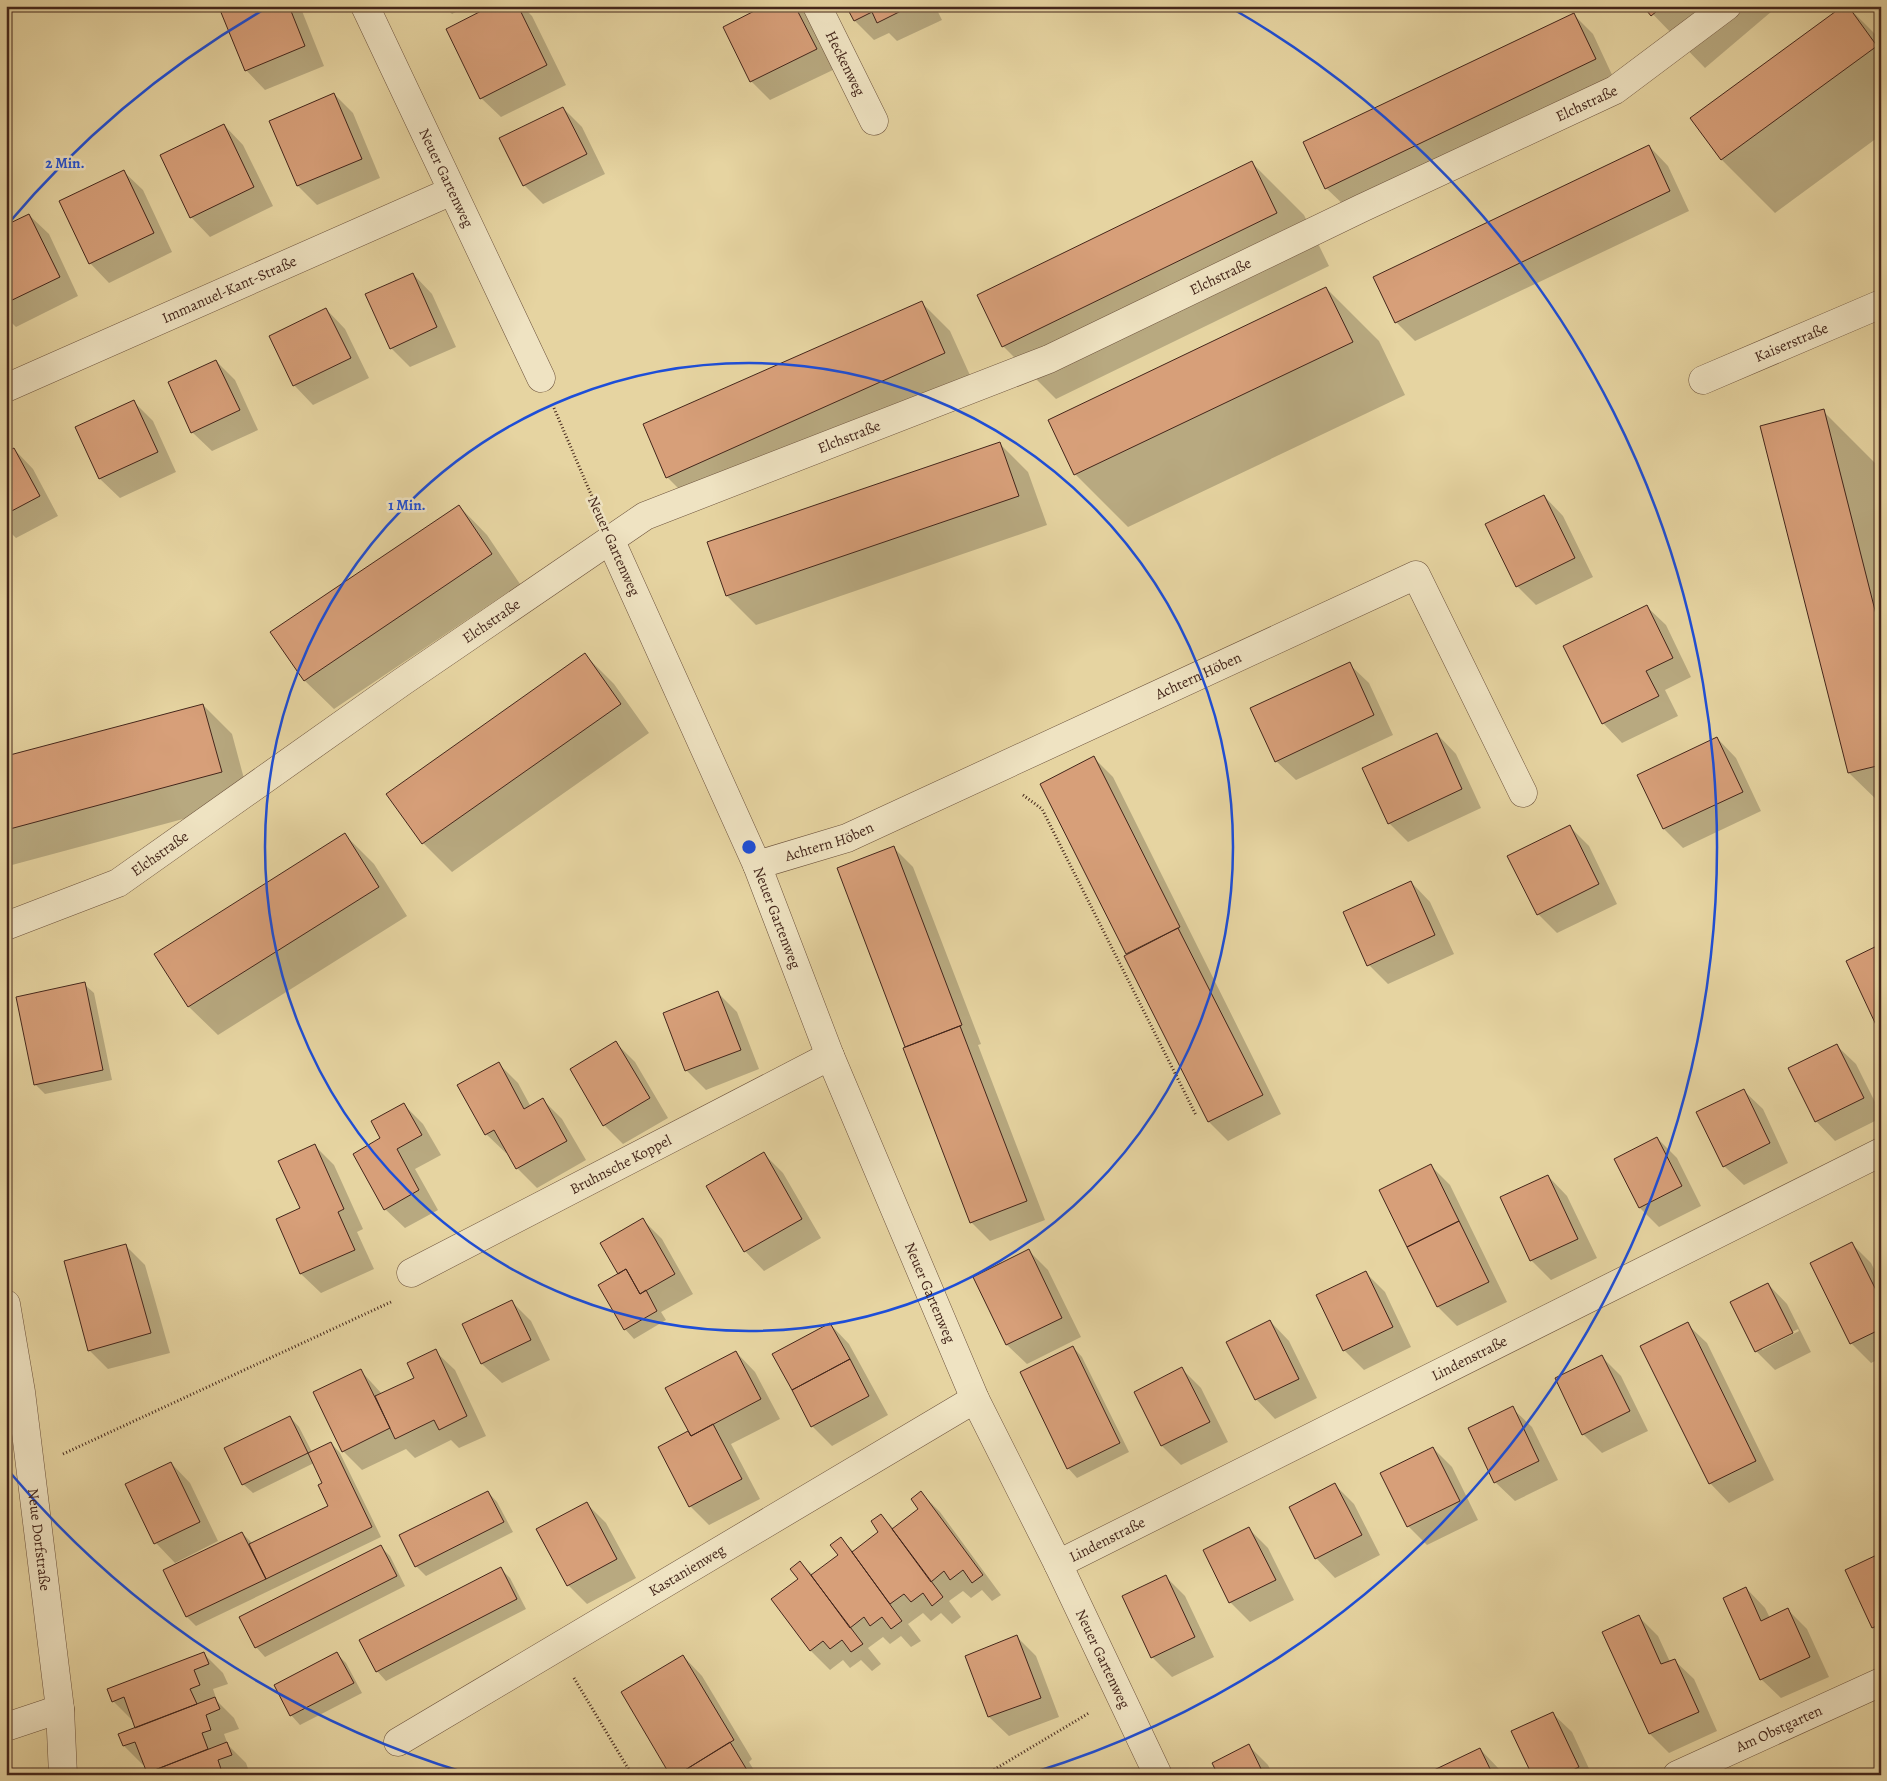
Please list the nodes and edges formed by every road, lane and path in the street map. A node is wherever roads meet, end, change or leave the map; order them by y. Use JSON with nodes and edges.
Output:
{"nodes":[{"id":1,"x":365,"y":6,"type":"edge"},
{"id":2,"x":817,"y":6,"type":"edge"},
{"id":3,"x":1727,"y":6,"type":"edge"},
{"id":4,"x":874,"y":121,"type":"dead end"},
{"id":5,"x":452,"y":191,"type":"junction"},
{"id":6,"x":1881,"y":304,"type":"edge"},
{"id":7,"x":541,"y":378,"type":"joint"},
{"id":8,"x":1703,"y":380,"type":"dead end"},
{"id":9,"x":6,"y":388,"type":"edge"},
{"id":10,"x":610,"y":539,"type":"junction"},
{"id":11,"x":989,"y":772,"type":"junction"},
{"id":12,"x":1523,"y":793,"type":"dead end"},
{"id":13,"x":757,"y":865,"type":"junction"},
{"id":14,"x":6,"y":926,"type":"edge"},
{"id":15,"x":830,"y":1056,"type":"junction"},
{"id":16,"x":1196,"y":1115,"type":"dead end"},
{"id":17,"x":1881,"y":1152,"type":"edge"},
{"id":18,"x":411,"y":1273,"type":"joint"},
{"id":19,"x":6,"y":1304,"type":"edge"},
{"id":20,"x":975,"y":1399,"type":"junction"},
{"id":21,"x":30,"y":1469,"type":"junction"},
{"id":22,"x":1058,"y":1564,"type":"junction"},
{"id":23,"x":555,"y":1648,"type":"junction"},
{"id":24,"x":1881,"y":1682,"type":"edge"},
{"id":25,"x":1120,"y":1694,"type":"junction"},
{"id":26,"x":60,"y":1709,"type":"junction"},
{"id":27,"x":6,"y":1727,"type":"edge"},
{"id":28,"x":398,"y":1742,"type":"dead end"},
{"id":29,"x":63,"y":1775,"type":"edge"},
{"id":30,"x":632,"y":1775,"type":"edge"},
{"id":31,"x":985,"y":1775,"type":"edge"},
{"id":32,"x":1158,"y":1775,"type":"edge"},
{"id":33,"x":1677,"y":1775,"type":"edge"}],
"edges":[{"from":1,"to":5,"type":"street","name":"Neuer Gartenweg"},
{"from":2,"to":4,"type":"street","name":"Heckenweg"},
{"from":3,"to":10,"type":"street","name":"Elchstraße"},
{"from":5,"to":7,"type":"street","name":"Neuer Gartenweg"},
{"from":5,"to":9,"type":"street","name":"Immanuel-Kant-Straße"},
{"from":6,"to":8,"type":"street","name":"Kaiserstraße"},
{"from":7,"to":10,"type":"path","name":"Neuer Gartenweg"},
{"from":10,"to":13,"type":"street","name":"Neuer Gartenweg"},
{"from":10,"to":14,"type":"street","name":"Elchstraße"},
{"from":11,"to":12,"type":"street","name":"Achtern Höben"},
{"from":11,"to":13,"type":"street","name":"Achtern Höben"},
{"from":11,"to":16,"type":"path"},
{"from":13,"to":15,"type":"street","name":"Neuer Gartenweg"},
{"from":15,"to":18,"type":"street","name":"Bruhnsche Koppel"},
{"from":15,"to":20,"type":"street","name":"Neuer Gartenweg"},
{"from":17,"to":22,"type":"street","name":"Lindenstraße"},
{"from":18,"to":21,"type":"path"},
{"from":19,"to":21,"type":"street","name":"Neue Dorfstraße"},
{"from":20,"to":22,"type":"street","name":"Neuer Gartenweg"},
{"from":20,"to":23,"type":"street","name":"Kastanienweg"},
{"from":21,"to":26,"type":"street","name":"Neue Dorfstraße"},
{"from":22,"to":25,"type":"street","name":"Neuer Gartenweg"},
{"from":23,"to":28,"type":"street","name":"Kastanienweg"},
{"from":23,"to":30,"type":"path"},
{"from":24,"to":33,"type":"street","name":"Am Obstgarten"},
{"from":25,"to":31,"type":"path"},
{"from":25,"to":32,"type":"street","name":"Neuer Gartenweg"},
{"from":26,"to":27,"type":"street"},
{"from":26,"to":29,"type":"street","name":"Neue Dorfstraße"}]}
